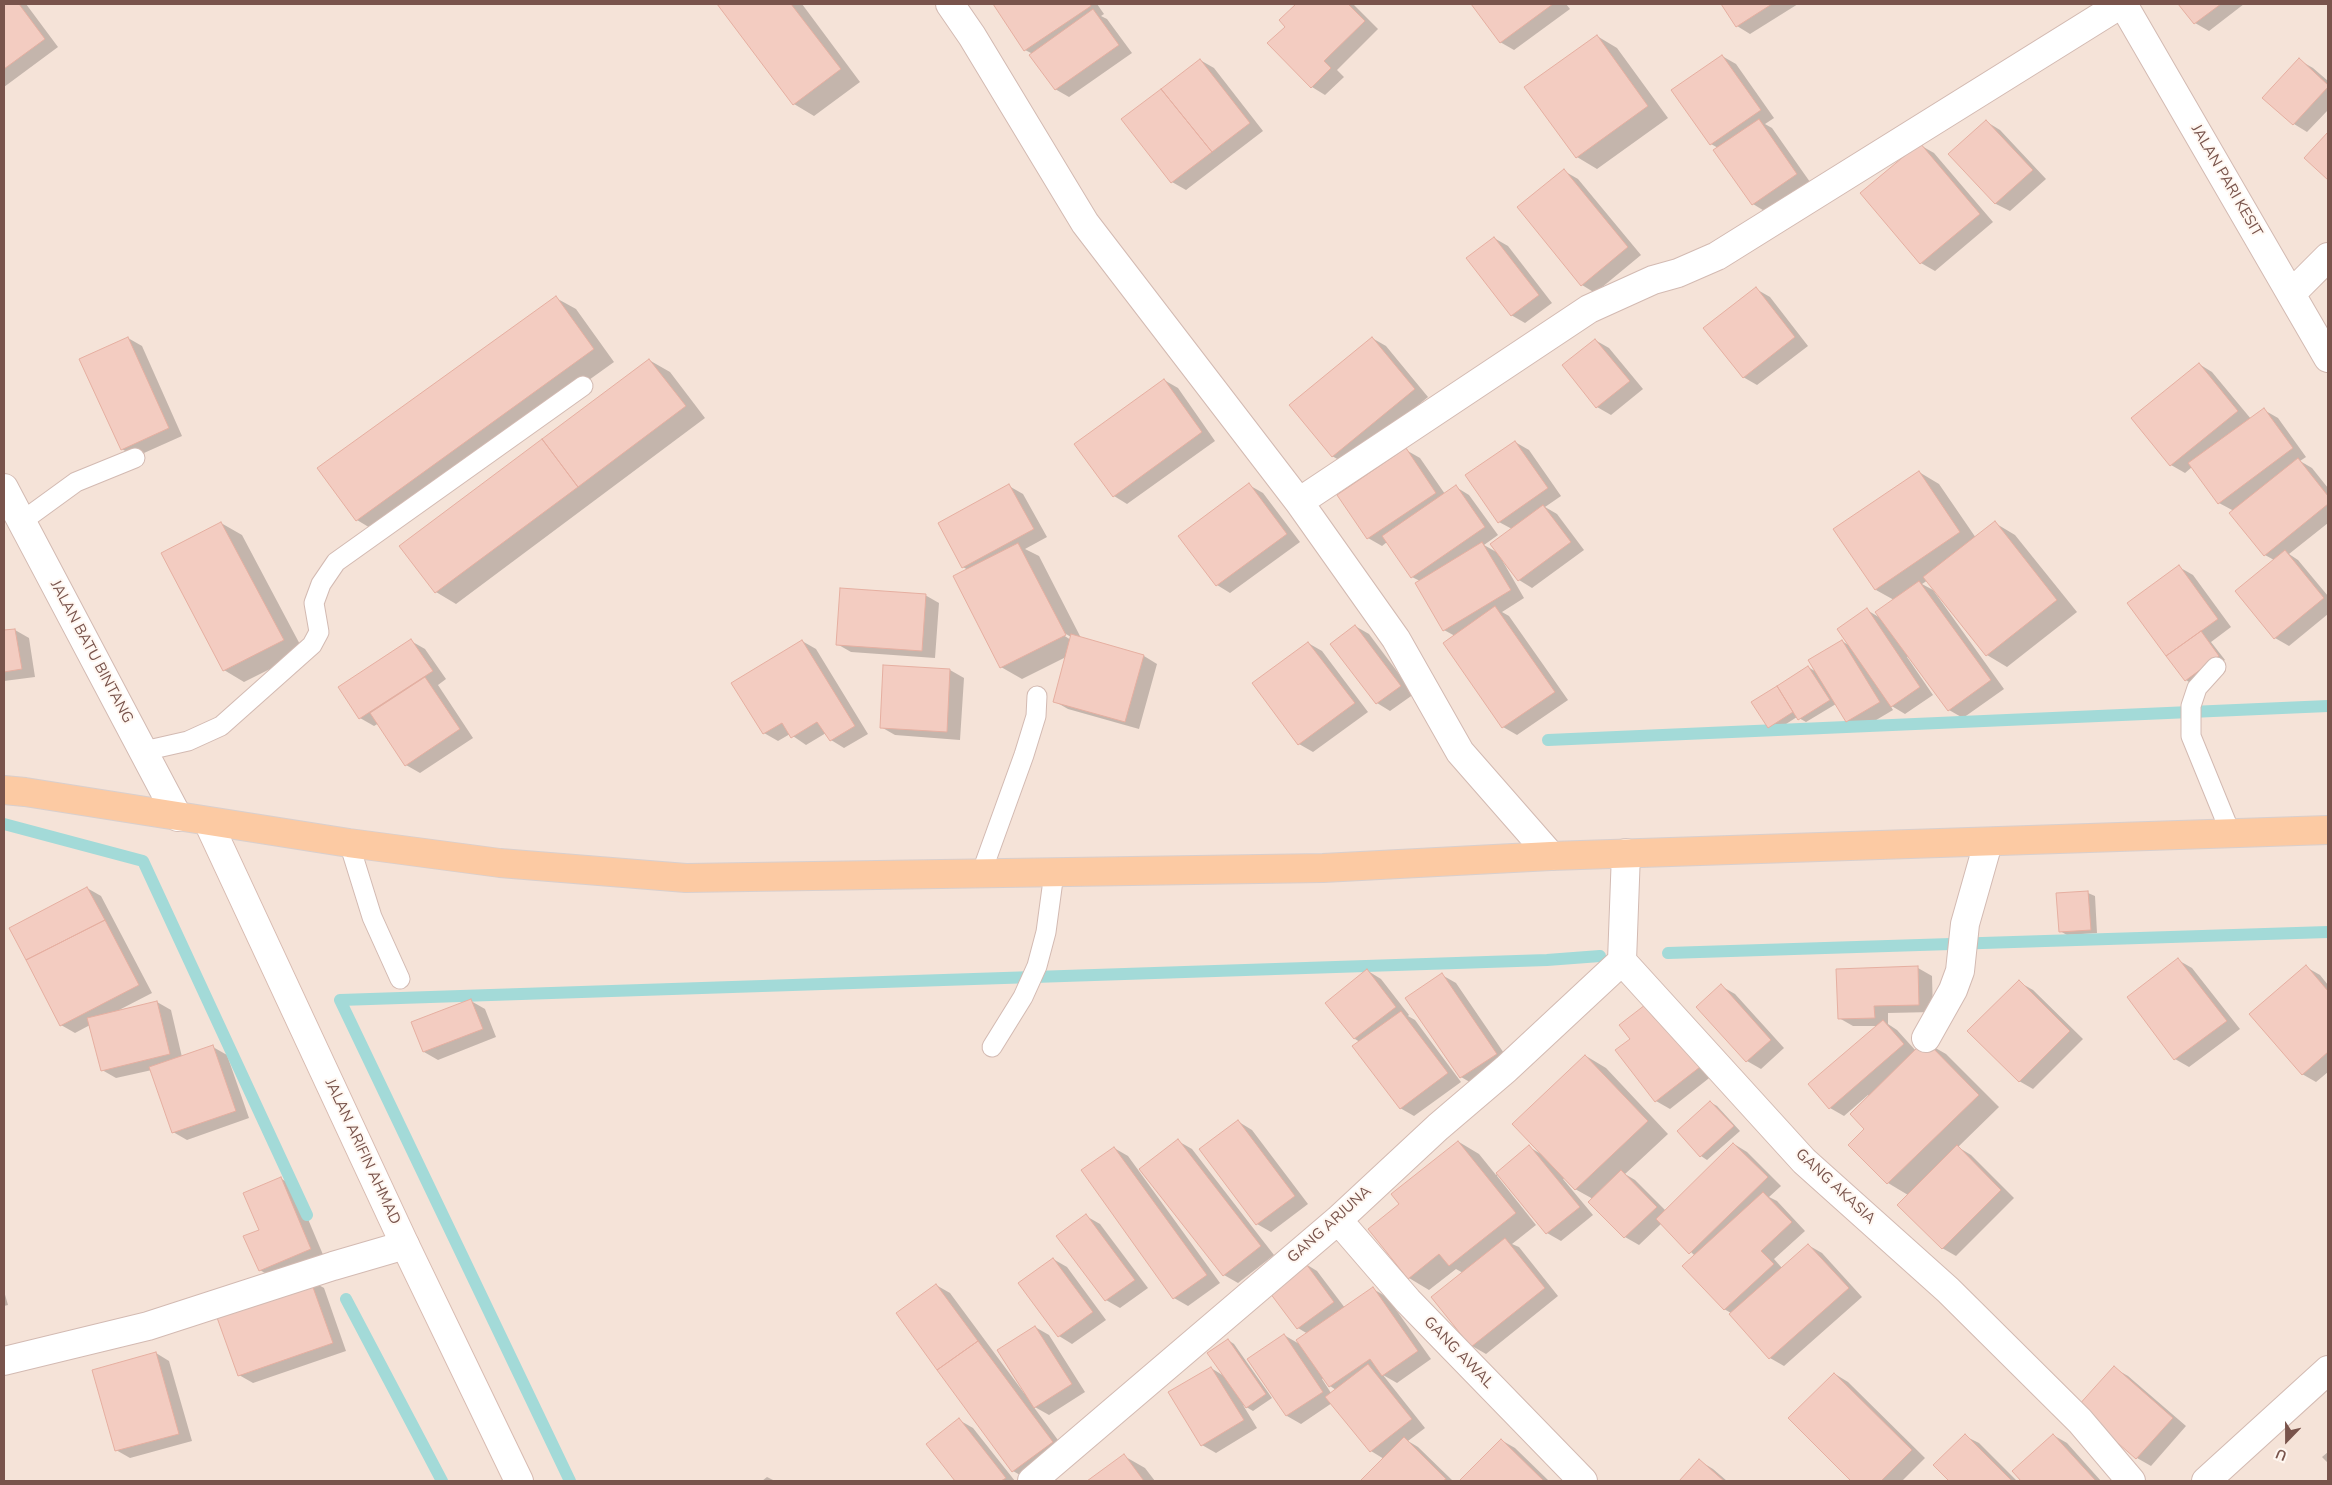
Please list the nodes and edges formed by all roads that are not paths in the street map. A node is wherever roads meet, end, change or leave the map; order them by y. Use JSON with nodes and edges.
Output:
{"nodes":[{"id":1,"x":950,"y":4,"type":"edge"},
{"id":2,"x":2122,"y":4,"type":"edge"},
{"id":3,"x":2328,"y":257,"type":"edge"},
{"id":4,"x":2291,"y":294,"type":"junction"},
{"id":5,"x":2328,"y":358,"type":"edge"},
{"id":6,"x":583,"y":386,"type":"dead end"},
{"id":7,"x":135,"y":458,"type":"dead end"},
{"id":8,"x":4,"y":488,"type":"edge"},
{"id":9,"x":1299,"y":502,"type":"junction"},
{"id":10,"x":21,"y":522,"type":"junction"},
{"id":11,"x":2216,"y":667,"type":"dead end"},
{"id":12,"x":1037,"y":696,"type":"dead end"},
{"id":13,"x":144,"y":752,"type":"junction"},
{"id":14,"x":4,"y":790,"type":"edge"},
{"id":15,"x":178,"y":817,"type":"junction"},
{"id":16,"x":208,"y":822,"type":"junction"},
{"id":17,"x":2328,"y":830,"type":"edge"},
{"id":18,"x":2231,"y":834,"type":"junction"},
{"id":19,"x":350,"y":843,"type":"junction"},
{"id":20,"x":1988,"y":843,"type":"junction"},
{"id":21,"x":1626,"y":853,"type":"junction"},
{"id":22,"x":1552,"y":856,"type":"junction"},
{"id":23,"x":1054,"y":872,"type":"junction"},
{"id":24,"x":981,"y":874,"type":"junction"},
{"id":25,"x":1622,"y":961,"type":"junction"},
{"id":26,"x":400,"y":979,"type":"dead end"},
{"id":27,"x":1926,"y":1038,"type":"dead end"},
{"id":28,"x":992,"y":1048,"type":"dead end"},
{"id":29,"x":1338,"y":1220,"type":"junction"},
{"id":30,"x":405,"y":1245,"type":"junction"},
{"id":31,"x":4,"y":1361,"type":"edge"},
{"id":32,"x":2328,"y":1370,"type":"edge"},
{"id":33,"x":519,"y":1481,"type":"edge"},
{"id":34,"x":1032,"y":1481,"type":"edge"},
{"id":35,"x":1583,"y":1481,"type":"edge"},
{"id":36,"x":2131,"y":1481,"type":"edge"},
{"id":37,"x":2206,"y":1481,"type":"edge"}],
"edges":[{"from":1,"to":9,"type":"street"},
{"from":2,"to":4,"type":"street","name":"JALAN PARI KESIT"},
{"from":2,"to":9,"type":"street"},
{"from":3,"to":4,"type":"street"},
{"from":4,"to":5,"type":"street","name":"JALAN PARI KESIT"},
{"from":6,"to":13,"type":"lane"},
{"from":7,"to":10,"type":"lane"},
{"from":8,"to":10,"type":"street","name":"JALAN BATU BINTANG"},
{"from":9,"to":22,"type":"street"},
{"from":10,"to":13,"type":"street","name":"JALAN BATU BINTANG"},
{"from":11,"to":18,"type":"lane"},
{"from":12,"to":24,"type":"lane"},
{"from":13,"to":15,"type":"street","name":"JALAN BATU BINTANG"},
{"from":14,"to":15,"type":"main road"},
{"from":15,"to":16,"type":"main road"},
{"from":16,"to":19,"type":"main road"},
{"from":16,"to":30,"type":"street","name":"JALAN ARIFIN AHMAD"},
{"from":17,"to":18,"type":"main road"},
{"from":18,"to":20,"type":"main road"},
{"from":19,"to":24,"type":"main road"},
{"from":19,"to":26,"type":"lane"},
{"from":20,"to":21,"type":"main road"},
{"from":20,"to":27,"type":"street"},
{"from":21,"to":22,"type":"main road"},
{"from":21,"to":25,"type":"street"},
{"from":22,"to":23,"type":"main road"},
{"from":23,"to":24,"type":"main road"},
{"from":23,"to":28,"type":"lane"},
{"from":25,"to":29,"type":"street","name":"GANG ARJUNA"},
{"from":25,"to":36,"type":"street","name":"GANG AKASIA"},
{"from":29,"to":34,"type":"street","name":"GANG ARJUNA"},
{"from":29,"to":35,"type":"street","name":"GANG AWAL"},
{"from":30,"to":31,"type":"street"},
{"from":30,"to":33,"type":"street","name":"JALAN ARIFIN AHMAD"},
{"from":32,"to":37,"type":"street"}]}
